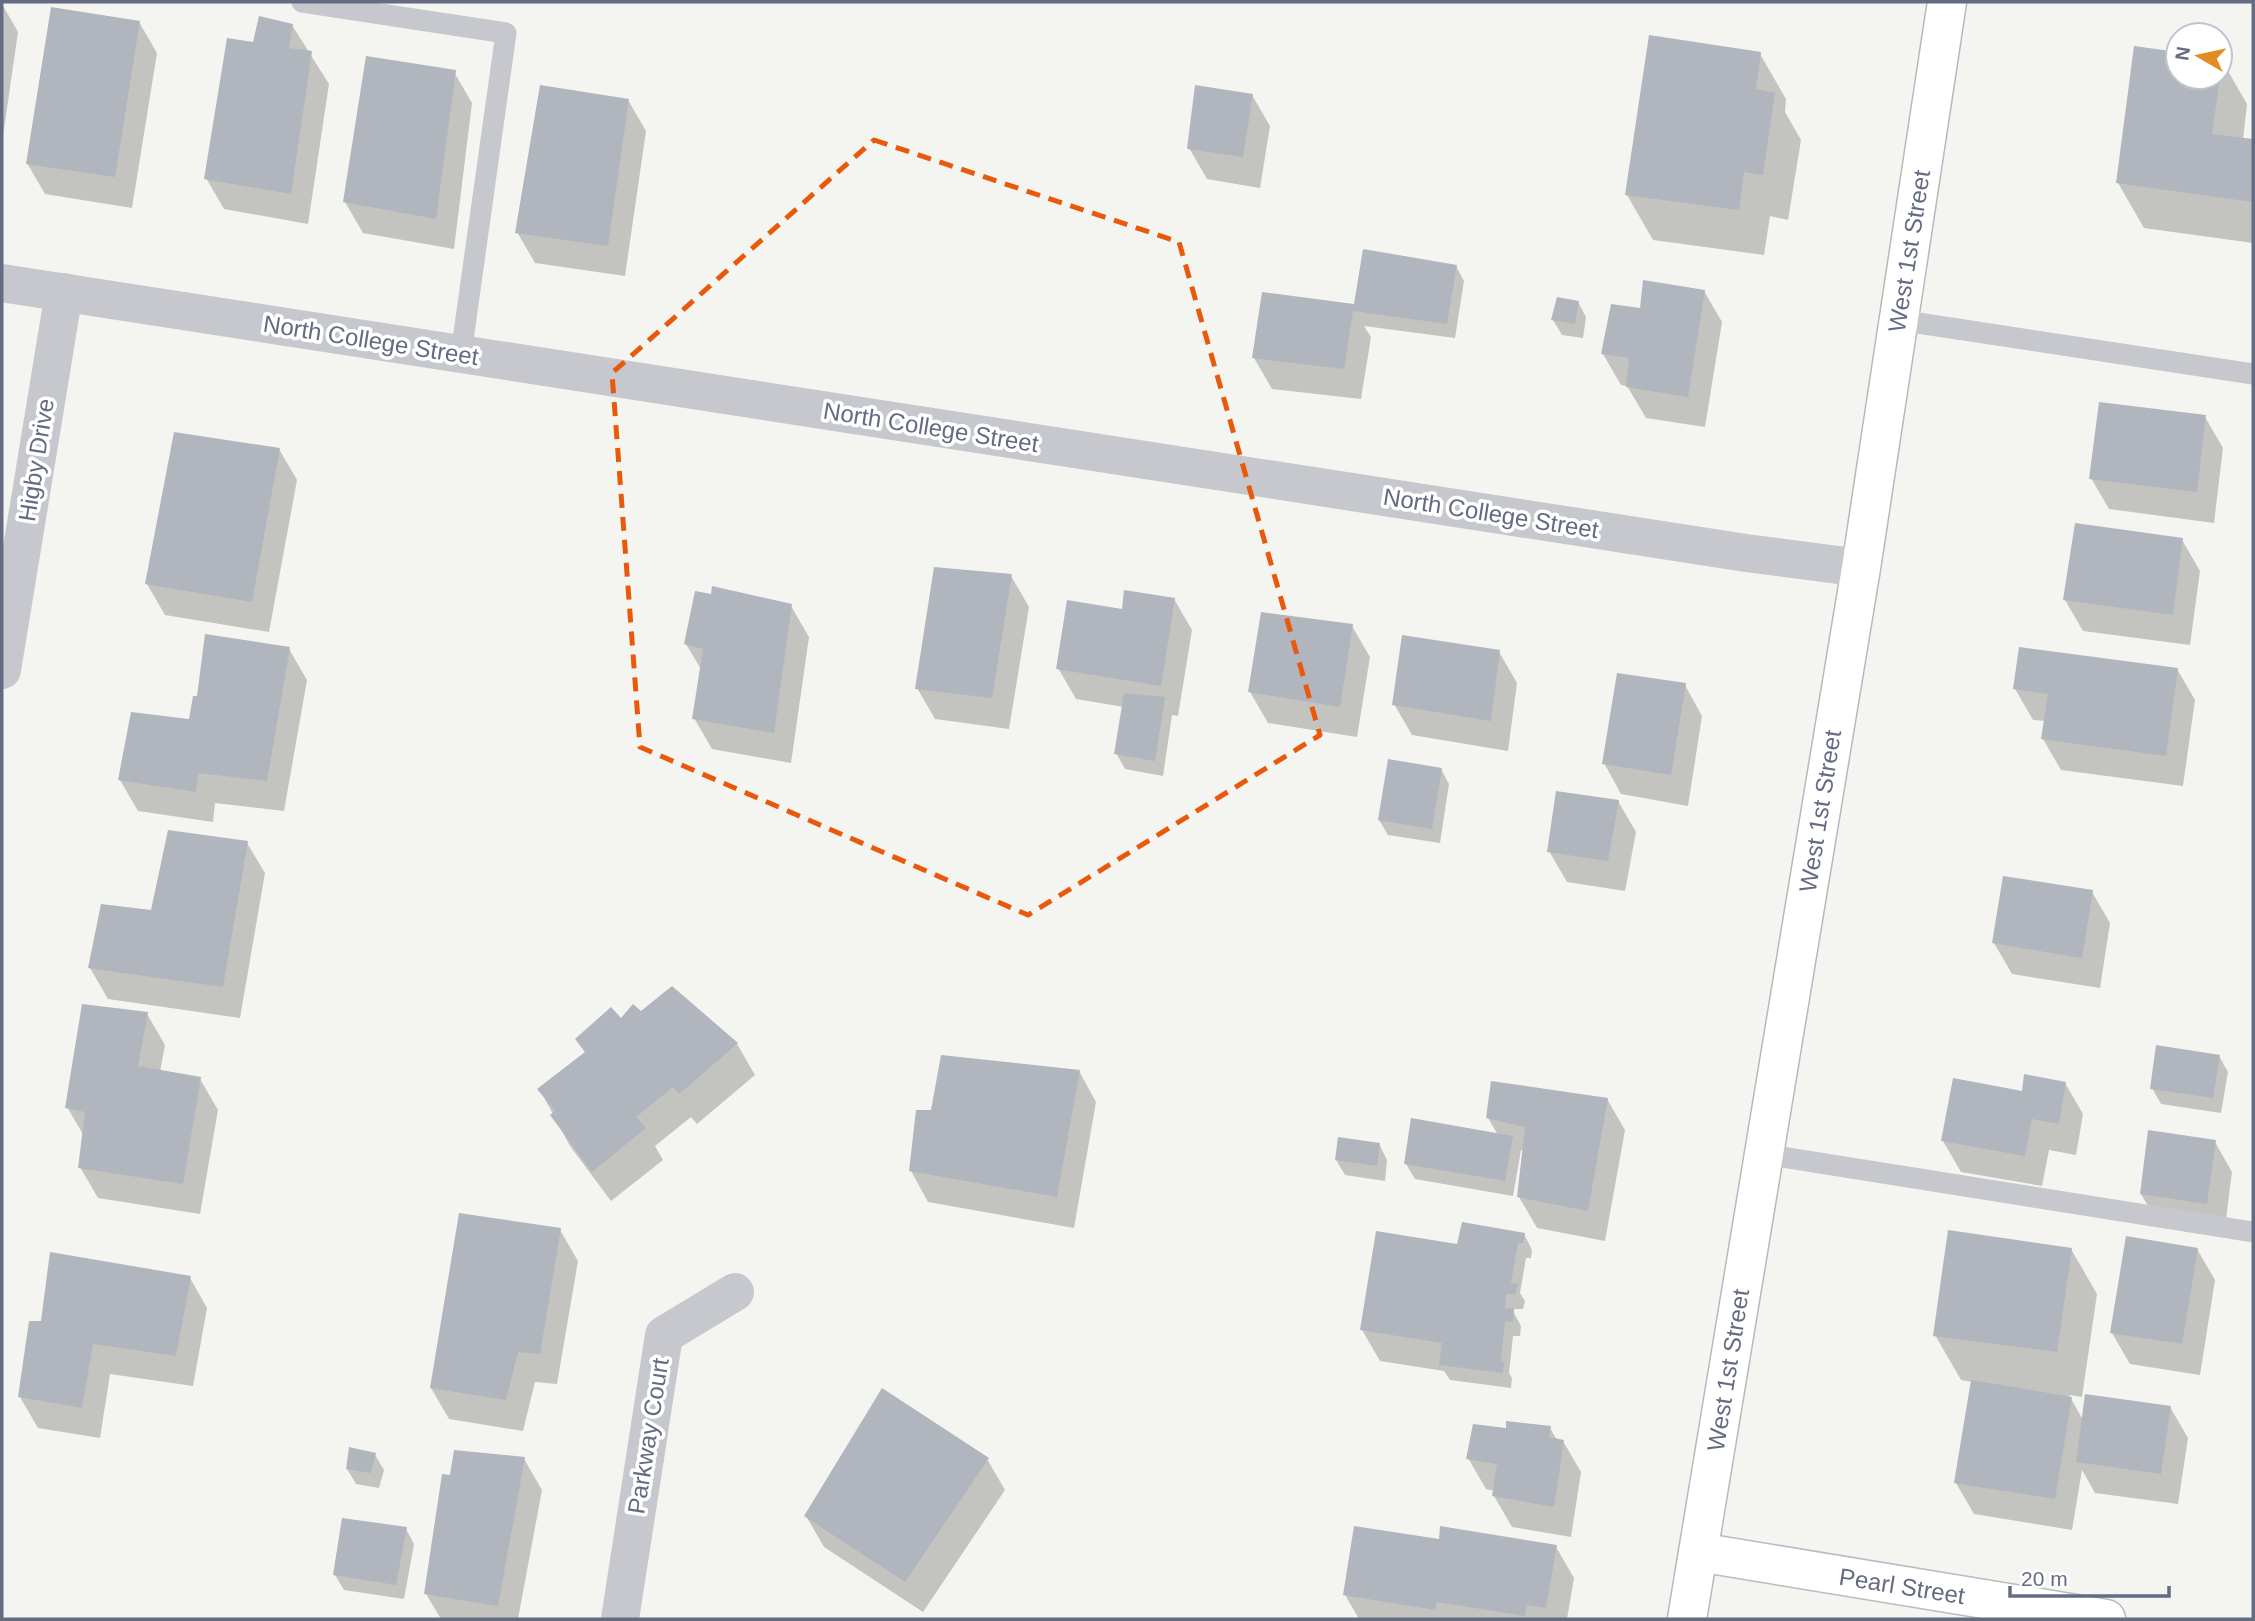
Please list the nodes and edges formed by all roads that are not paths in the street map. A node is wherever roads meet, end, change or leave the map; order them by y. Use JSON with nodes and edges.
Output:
{"nodes":[{"id":1,"x":302,"y":2,"type":"edge"},
{"id":2,"x":1947,"y":2,"type":"edge"},
{"id":3,"x":2,"y":282,"type":"edge"},
{"id":4,"x":64,"y":292,"type":"junction"},
{"id":5,"x":1898,"y":320,"type":"junction"},
{"id":6,"x":461,"y":354,"type":"junction"},
{"id":7,"x":2253,"y":374,"type":"edge"},
{"id":8,"x":1861,"y":568,"type":"junction"},
{"id":9,"x":2,"y":670,"type":"edge"},
{"id":10,"x":1763,"y":1154,"type":"junction"},
{"id":11,"x":2253,"y":1232,"type":"edge"},
{"id":12,"x":735,"y":1292,"type":"dead end"},
{"id":13,"x":1698,"y":1552,"type":"junction"},
{"id":14,"x":620,"y":1619,"type":"edge"},
{"id":15,"x":1687,"y":1619,"type":"edge"},
{"id":16,"x":2106,"y":1619,"type":"edge"}],
"edges":[{"from":1,"to":6,"type":"lane"},
{"from":2,"to":5,"type":"main road","name":"West 1st Street"},
{"from":3,"to":4,"type":"street","name":"North College Street"},
{"from":4,"to":6,"type":"street","name":"North College Street"},
{"from":4,"to":9,"type":"street","name":"Higby Drive"},
{"from":5,"to":7,"type":"lane"},
{"from":5,"to":8,"type":"main road","name":"West 1st Street"},
{"from":6,"to":8,"type":"street","name":"North College Street"},
{"from":8,"to":10,"type":"main road","name":"West 1st Street"},
{"from":10,"to":11,"type":"lane"},
{"from":10,"to":13,"type":"main road","name":"West 1st Street"},
{"from":12,"to":14,"type":"street","name":"Parkway Court"},
{"from":13,"to":15,"type":"main road","name":"West 1st Street"},
{"from":13,"to":16,"type":"main road","name":"Pearl Street"}]}
